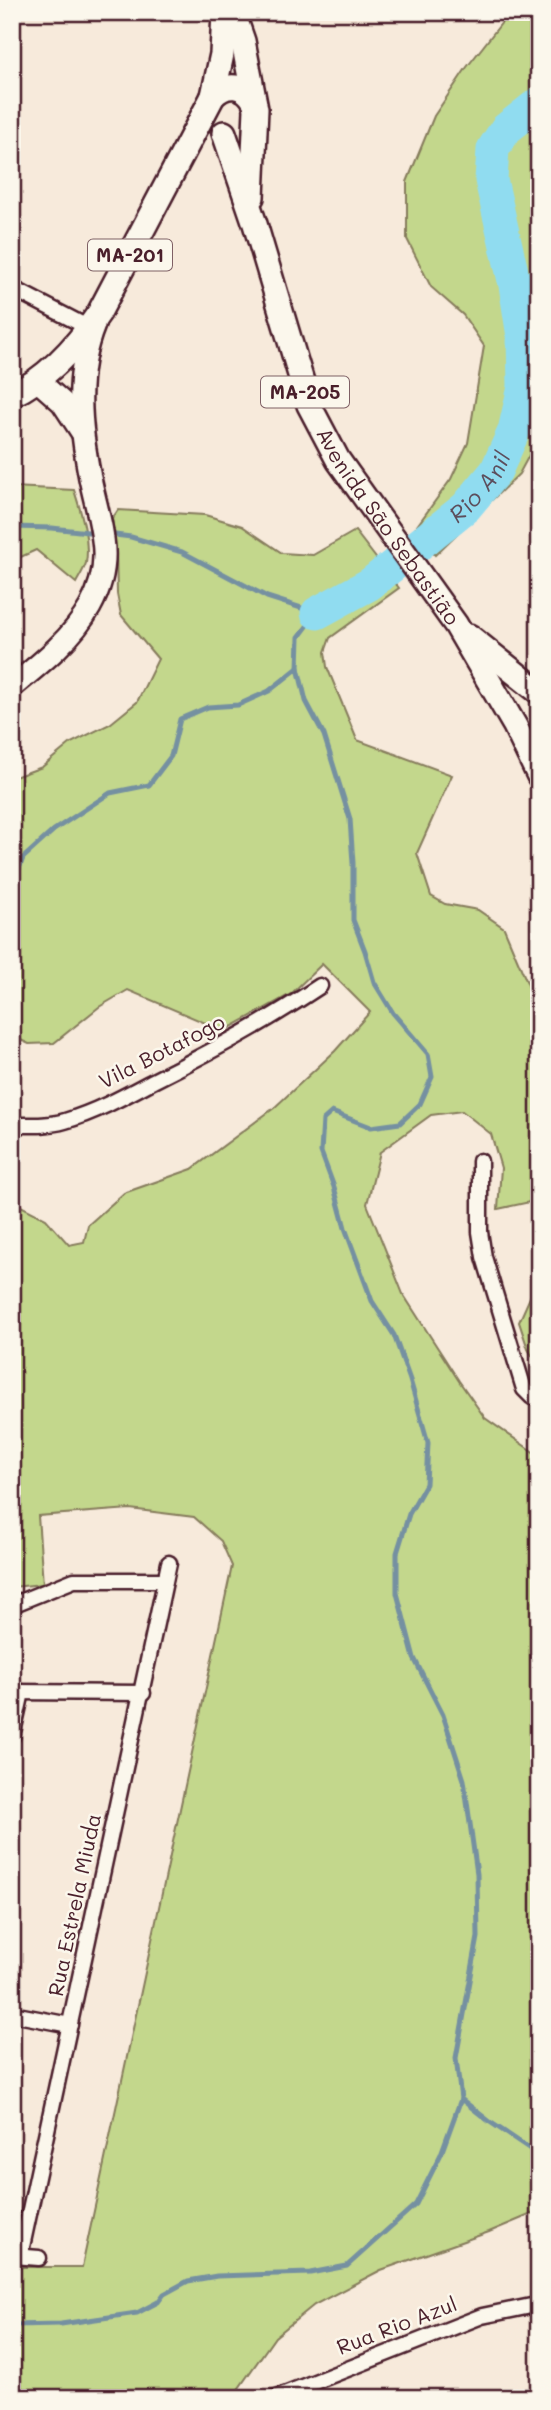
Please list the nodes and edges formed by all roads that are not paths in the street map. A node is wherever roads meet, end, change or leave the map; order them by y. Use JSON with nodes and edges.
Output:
{"nodes":[{"id":1,"x":224,"y":12,"type":"edge"},
{"id":2,"x":233,"y":12,"type":"edge"},
{"id":3,"x":211,"y":100,"type":"junction"},
{"id":4,"x":255,"y":109,"type":"junction"},
{"id":5,"x":222,"y":132,"type":"junction"},
{"id":6,"x":160,"y":196,"type":"junction"},
{"id":7,"x":255,"y":224,"type":"junction"},
{"id":8,"x":12,"y":288,"type":"edge"},
{"id":9,"x":94,"y":321,"type":"junction"},
{"id":10,"x":37,"y":380,"type":"junction"},
{"id":11,"x":12,"y":395,"type":"edge"},
{"id":12,"x":83,"y":436,"type":"junction"},
{"id":13,"x":456,"y":625,"type":"junction"},
{"id":14,"x":12,"y":687,"type":"edge"},
{"id":15,"x":539,"y":692,"type":"edge"},
{"id":16,"x":539,"y":700,"type":"edge"},
{"id":17,"x":515,"y":726,"type":"junction"},
{"id":18,"x":539,"y":776,"type":"edge"},
{"id":19,"x":320,"y":986,"type":"dead end"},
{"id":20,"x":12,"y":1125,"type":"edge"},
{"id":21,"x":480,"y":1161,"type":"dead end"},
{"id":22,"x":539,"y":1396,"type":"edge"},
{"id":23,"x":169,"y":1563,"type":"dead end"},
{"id":24,"x":165,"y":1580,"type":"junction"},
{"id":25,"x":12,"y":1605,"type":"edge"},
{"id":26,"x":17,"y":1692,"type":"edge"},
{"id":27,"x":143,"y":1693,"type":"junction"},
{"id":28,"x":12,"y":1737,"type":"edge"},
{"id":29,"x":12,"y":2014,"type":"edge"},
{"id":30,"x":70,"y":2025,"type":"junction"},
{"id":31,"x":16,"y":2256,"type":"edge"},
{"id":32,"x":39,"y":2258,"type":"dead end"},
{"id":33,"x":539,"y":2307,"type":"edge"},
{"id":34,"x":274,"y":2398,"type":"edge"}],
"edges":[{"from":1,"to":3,"type":"main road"},
{"from":2,"to":4,"type":"main road","number":"MA-205"},
{"from":3,"to":4,"type":"main road"},
{"from":3,"to":5,"type":"main road","number":"MA-205"},
{"from":3,"to":6,"type":"main road","number":"MA-201"},
{"from":4,"to":5,"type":"main road"},
{"from":4,"to":7,"type":"main road","name":"Avenida São Sebastião","number":"MA-205"},
{"from":5,"to":6,"type":"main road","number":"MA-201"},
{"from":5,"to":7,"type":"main road","name":"Avenida São Sebastião","number":"MA-205"},
{"from":6,"to":9,"type":"main road","number":"MA-201"},
{"from":7,"to":13,"type":"main road","name":"Avenida São Sebastião","number":"MA-205"},
{"from":8,"to":9,"type":"street"},
{"from":9,"to":10,"type":"main road","number":"MA-201"},
{"from":9,"to":12,"type":"street"},
{"from":10,"to":11,"type":"main road","number":"MA-201"},
{"from":10,"to":12,"type":"street"},
{"from":12,"to":14,"type":"street"},
{"from":13,"to":15,"type":"main road"},
{"from":13,"to":17,"type":"main road","name":"Avenida São Sebastião","number":"MA-205"},
{"from":16,"to":17,"type":"main road"},
{"from":17,"to":18,"type":"main road","name":"Avenida São Sebastião","number":"MA-205"},
{"from":19,"to":20,"type":"street","name":"Vila Botafogo"},
{"from":21,"to":22,"type":"street"},
{"from":23,"to":24,"type":"street","name":"Rua Estrela Miuda"},
{"from":24,"to":25,"type":"street"},
{"from":24,"to":27,"type":"street","name":"Rua Estrela Miuda"},
{"from":26,"to":27,"type":"street"},
{"from":26,"to":28,"type":"street"},
{"from":27,"to":30,"type":"street","name":"Rua Estrela Miuda"},
{"from":29,"to":30,"type":"street"},
{"from":30,"to":31,"type":"street","name":"Rua Estrela Miuda"},
{"from":31,"to":32,"type":"street"},
{"from":33,"to":34,"type":"street","name":"Rua Rio Azul"}]}
